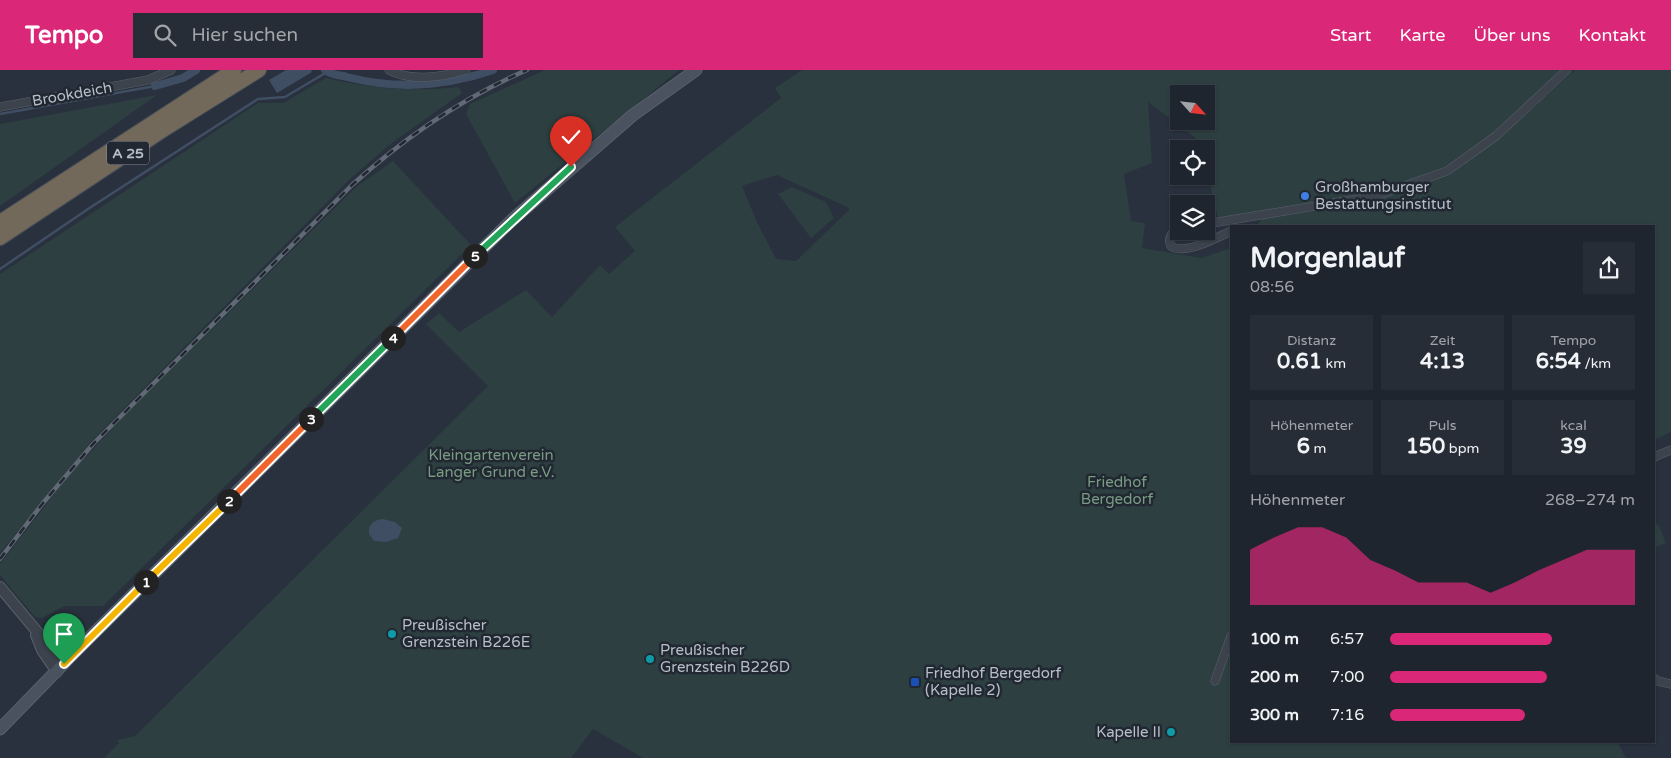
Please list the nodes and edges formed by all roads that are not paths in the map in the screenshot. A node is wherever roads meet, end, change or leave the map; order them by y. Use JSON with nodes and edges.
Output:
{"nodes":[{"id":1,"x":171,"y":70,"type":"edge"},
{"id":2,"x":234,"y":70,"type":"edge"},
{"id":3,"x":259,"y":70,"type":"edge"},
{"id":4,"x":389,"y":70,"type":"edge"},
{"id":5,"x":466,"y":70,"type":"edge"},
{"id":6,"x":696,"y":70,"type":"edge"},
{"id":7,"x":1568,"y":70,"type":"edge"},
{"id":8,"x":0,"y":107,"type":"edge"},
{"id":9,"x":1249,"y":218,"type":"junction"},
{"id":10,"x":0,"y":222,"type":"edge"},
{"id":11,"x":1215,"y":223,"type":"edge"},
{"id":12,"x":1239,"y":225,"type":"edge"},
{"id":13,"x":1230,"y":231,"type":"edge"},
{"id":14,"x":1170,"y":236,"type":"edge"},
{"id":15,"x":1215,"y":237,"type":"edge"},
{"id":16,"x":0,"y":238,"type":"edge"},
{"id":17,"x":1208,"y":240,"type":"edge"},
{"id":18,"x":1671,"y":450,"type":"edge"},
{"id":19,"x":1655,"y":456,"type":"edge"},
{"id":20,"x":0,"y":587,"type":"edge"},
{"id":21,"x":1230,"y":639,"type":"edge"},
{"id":22,"x":60,"y":668,"type":"junction"},
{"id":23,"x":1655,"y":679,"type":"edge"},
{"id":24,"x":1215,"y":681,"type":"dead end"},
{"id":25,"x":1671,"y":684,"type":"edge"},
{"id":26,"x":0,"y":729,"type":"edge"}],
"edges":[{"from":1,"to":8,"type":"street","name":"Brookdeich"},
{"from":2,"to":10,"type":"highway","number":"A 25"},
{"from":3,"to":16,"type":"highway","number":"A 25"},
{"from":4,"to":5,"type":"street"},
{"from":6,"to":22,"type":"main road"},
{"from":7,"to":9,"type":"street"},
{"from":9,"to":11,"type":"street"},
{"from":9,"to":12,"type":"street"},
{"from":13,"to":15,"type":"street"},
{"from":14,"to":17,"type":"street"},
{"from":18,"to":19,"type":"street"},
{"from":20,"to":22,"type":"street"},
{"from":21,"to":24,"type":"street"},
{"from":22,"to":26,"type":"main road"},
{"from":23,"to":25,"type":"street"}]}
